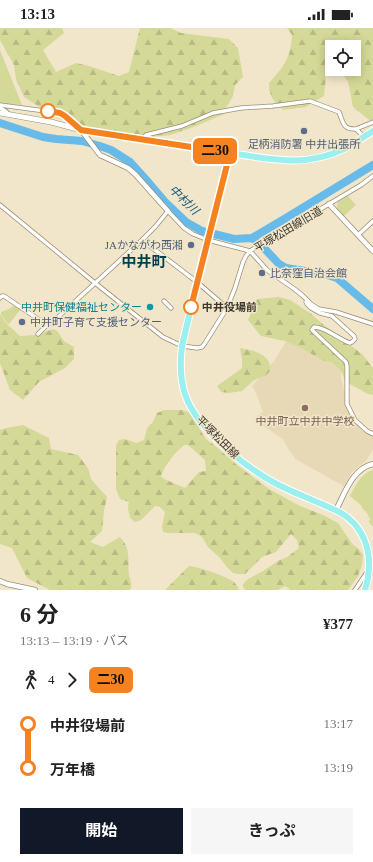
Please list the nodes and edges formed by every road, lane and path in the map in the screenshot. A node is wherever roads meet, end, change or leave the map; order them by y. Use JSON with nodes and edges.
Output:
{"nodes":[{"id":1,"x":0,"y":107,"type":"edge"},
{"id":2,"x":0,"y":113,"type":"edge"},
{"id":3,"x":8,"y":114,"type":"junction"},
{"id":4,"x":373,"y":122,"type":"edge"},
{"id":5,"x":356,"y":129,"type":"junction"},
{"id":6,"x":81,"y":130,"type":"junction"},
{"id":7,"x":373,"y":131,"type":"edge"},
{"id":8,"x":364,"y":137,"type":"junction"},
{"id":9,"x":142,"y":140,"type":"junction"},
{"id":10,"x":230,"y":153,"type":"junction"},
{"id":11,"x":373,"y":176,"type":"edge"},
{"id":12,"x":329,"y":204,"type":"junction"},
{"id":13,"x":0,"y":205,"type":"edge"},
{"id":14,"x":168,"y":211,"type":"junction"},
{"id":15,"x":373,"y":220,"type":"edge"},
{"id":16,"x":358,"y":236,"type":"junction"},
{"id":17,"x":208,"y":238,"type":"junction"},
{"id":18,"x":142,"y":240,"type":"junction"},
{"id":19,"x":250,"y":251,"type":"junction"},
{"id":20,"x":373,"y":251,"type":"edge"},
{"id":21,"x":197,"y":282,"type":"junction"},
{"id":22,"x":95,"y":283,"type":"junction"},
{"id":23,"x":0,"y":298,"type":"edge"},
{"id":24,"x":307,"y":300,"type":"junction"},
{"id":25,"x":164,"y":301,"type":"dead end"},
{"id":26,"x":171,"y":308,"type":"dead end"},
{"id":27,"x":227,"y":308,"type":"junction"},
{"id":28,"x":373,"y":324,"type":"edge"},
{"id":29,"x":46,"y":326,"type":"junction"},
{"id":30,"x":38,"y":334,"type":"dead end"},
{"id":31,"x":182,"y":346,"type":"junction"},
{"id":32,"x":373,"y":434,"type":"edge"},
{"id":33,"x":373,"y":464,"type":"edge"},
{"id":34,"x":336,"y":510,"type":"junction"},
{"id":35,"x":371,"y":566,"type":"junction"},
{"id":36,"x":0,"y":581,"type":"edge"},
{"id":37,"x":35,"y":590,"type":"edge"},
{"id":38,"x":355,"y":590,"type":"edge"},
{"id":39,"x":365,"y":590,"type":"edge"}],
"edges":[{"from":1,"to":3,"type":"street"},
{"from":1,"to":6,"type":"street"},
{"from":2,"to":3,"type":"main road"},
{"from":3,"to":6,"type":"main road"},
{"from":4,"to":5,"type":"street"},
{"from":5,"to":8,"type":"street"},
{"from":5,"to":9,"type":"street"},
{"from":6,"to":9,"type":"main road"},
{"from":6,"to":14,"type":"street"},
{"from":7,"to":8,"type":"main road"},
{"from":8,"to":10,"type":"main road"},
{"from":9,"to":10,"type":"main road"},
{"from":10,"to":17,"type":"main road","name":"平塚松田線"},
{"from":11,"to":12,"type":"street","name":"平塚松田線旧道"},
{"from":12,"to":16,"type":"street"},
{"from":12,"to":19,"type":"street","name":"平塚松田線旧道"},
{"from":13,"to":22,"type":"street"},
{"from":14,"to":17,"type":"street"},
{"from":14,"to":18,"type":"street"},
{"from":15,"to":16,"type":"street"},
{"from":16,"to":20,"type":"street"},
{"from":17,"to":19,"type":"street"},
{"from":17,"to":21,"type":"main road","name":"平塚松田線"},
{"from":18,"to":21,"type":"street"},
{"from":18,"to":22,"type":"street"},
{"from":19,"to":24,"type":"street"},
{"from":19,"to":27,"type":"street","name":"平塚松田線旧道"},
{"from":21,"to":27,"type":"street"},
{"from":21,"to":31,"type":"main road","name":"平塚松田線"},
{"from":22,"to":29,"type":"street"},
{"from":22,"to":31,"type":"street"},
{"from":23,"to":29,"type":"street"},
{"from":24,"to":28,"type":"street"},
{"from":24,"to":32,"type":"street"},
{"from":25,"to":26,"type":"street"},
{"from":27,"to":31,"type":"street","name":"平塚松田線旧道"},
{"from":29,"to":30,"type":"street"},
{"from":31,"to":34,"type":"main road","name":"平塚松田線"},
{"from":33,"to":34,"type":"street"},
{"from":34,"to":35,"type":"main road","name":"平塚松田線"},
{"from":35,"to":38,"type":"street"},
{"from":35,"to":39,"type":"main road","name":"平塚松田線"},
{"from":36,"to":37,"type":"street"}]}
